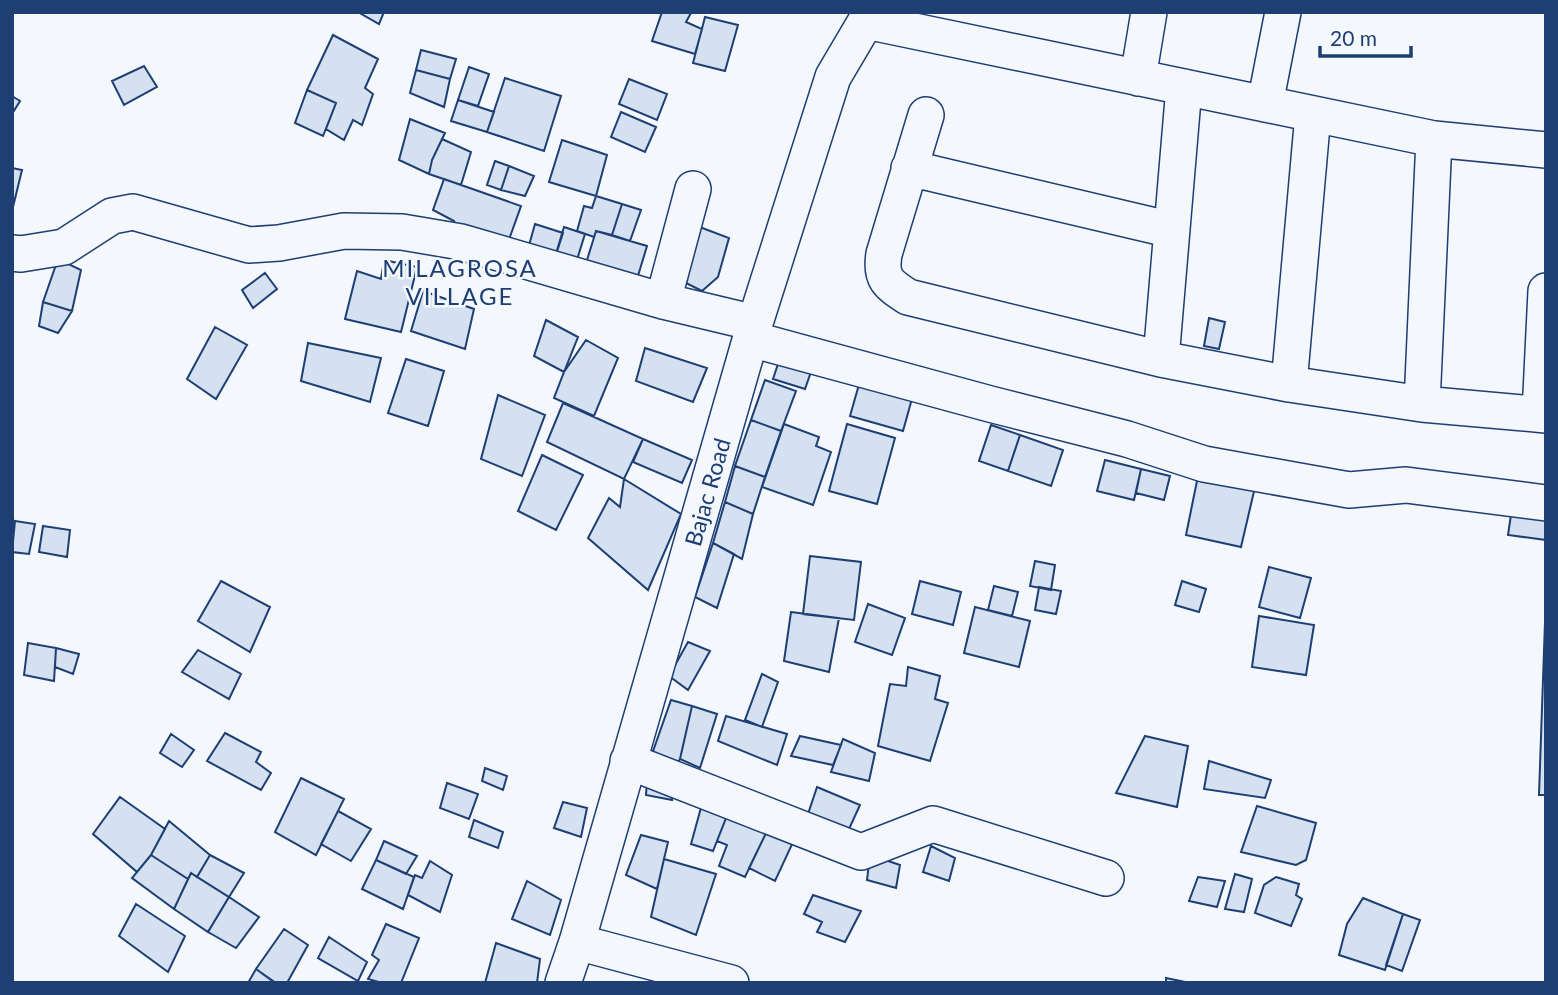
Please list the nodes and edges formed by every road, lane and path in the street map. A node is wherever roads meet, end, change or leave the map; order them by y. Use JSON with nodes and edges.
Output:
{"nodes":[{"id":1,"x":1150,"y":12,"type":"edge"},
{"id":2,"x":1283,"y":12,"type":"edge"},
{"id":3,"x":870,"y":16,"type":"edge"},
{"id":4,"x":1138,"y":78,"type":"junction"},
{"id":5,"x":1184,"y":87,"type":"junction"},
{"id":6,"x":1265,"y":104,"type":"junction"},
{"id":7,"x":1313,"y":114,"type":"junction"},
{"id":8,"x":926,"y":115,"type":"dead end"},
{"id":9,"x":1434,"y":139,"type":"junction"},
{"id":10,"x":1546,"y":150,"type":"edge"},
{"id":11,"x":909,"y":168,"type":"junction"},
{"id":12,"x":693,"y":189,"type":"dead end"},
{"id":13,"x":1172,"y":230,"type":"junction"},
{"id":14,"x":12,"y":253,"type":"edge"},
{"id":15,"x":1546,"y":291,"type":"edge"},
{"id":16,"x":663,"y":301,"type":"junction"},
{"id":17,"x":753,"y":331,"type":"junction"},
{"id":18,"x":1161,"y":359,"type":"junction"},
{"id":19,"x":1289,"y":384,"type":"junction"},
{"id":20,"x":1422,"y":404,"type":"junction"},
{"id":21,"x":1543,"y":414,"type":"edge"},
{"id":22,"x":1546,"y":503,"type":"edge"},
{"id":23,"x":628,"y":761,"type":"junction"},
{"id":24,"x":1106,"y":878,"type":"dead end"},
{"id":25,"x":577,"y":942,"type":"junction"},
{"id":26,"x":562,"y":983,"type":"edge"},
{"id":27,"x":730,"y":983,"type":"edge"}],
"edges":[{"from":1,"to":4,"type":"street"},
{"from":2,"to":6,"type":"street"},
{"from":3,"to":4,"type":"street"},
{"from":3,"to":17,"type":"street","name":"Bajac Road"},
{"from":4,"to":5,"type":"street"},
{"from":5,"to":6,"type":"street"},
{"from":5,"to":13,"type":"street"},
{"from":6,"to":7,"type":"street"},
{"from":7,"to":9,"type":"street"},
{"from":7,"to":19,"type":"street"},
{"from":8,"to":11,"type":"street"},
{"from":9,"to":10,"type":"street"},
{"from":9,"to":20,"type":"street"},
{"from":11,"to":13,"type":"street"},
{"from":11,"to":18,"type":"street"},
{"from":12,"to":16,"type":"street"},
{"from":13,"to":18,"type":"street"},
{"from":14,"to":16,"type":"street"},
{"from":15,"to":21,"type":"street"},
{"from":16,"to":17,"type":"street"},
{"from":17,"to":22,"type":"street"},
{"from":17,"to":23,"type":"street","name":"Bajac Road"},
{"from":18,"to":19,"type":"street"},
{"from":19,"to":20,"type":"street"},
{"from":20,"to":21,"type":"street"},
{"from":23,"to":24,"type":"street"},
{"from":23,"to":25,"type":"street","name":"Bajac Road"},
{"from":25,"to":26,"type":"street","name":"Bajac Road"},
{"from":25,"to":27,"type":"street"}]}
